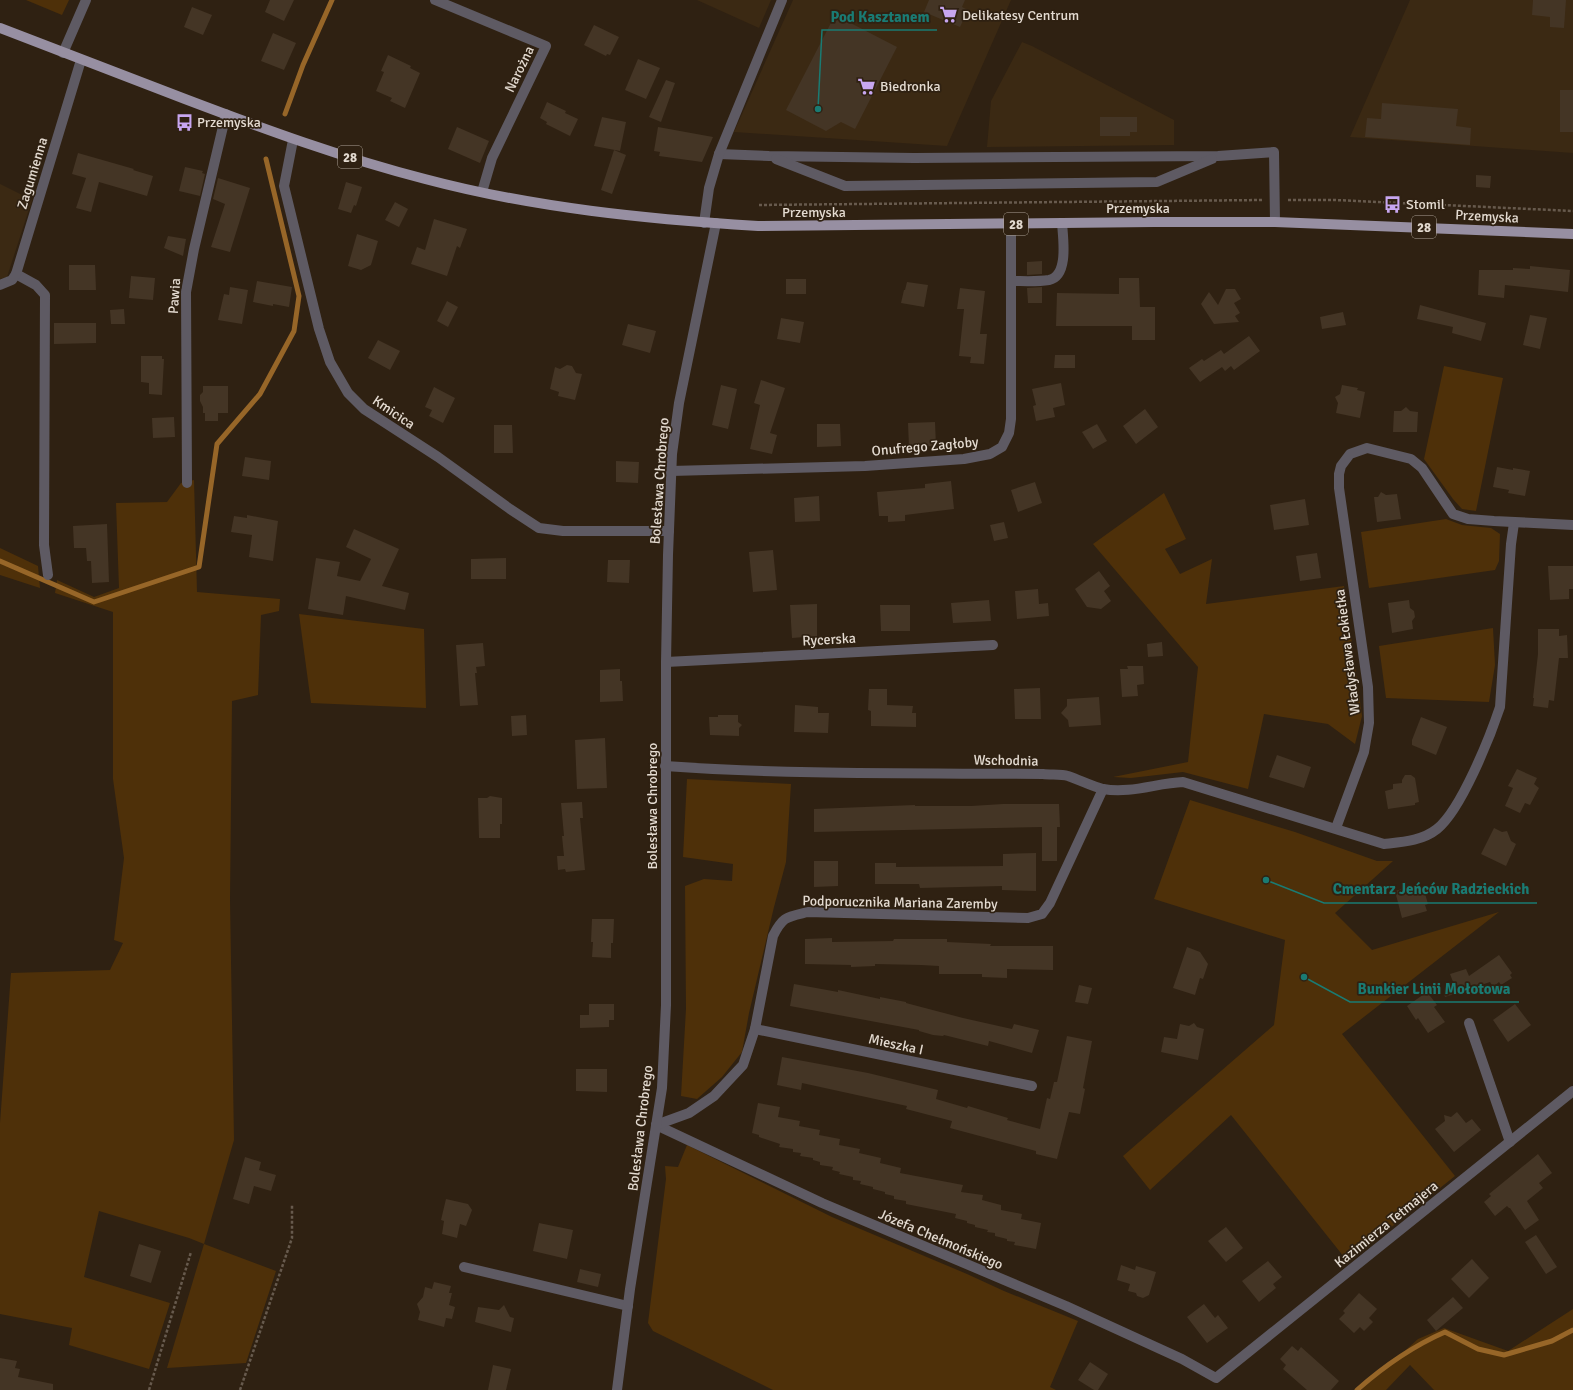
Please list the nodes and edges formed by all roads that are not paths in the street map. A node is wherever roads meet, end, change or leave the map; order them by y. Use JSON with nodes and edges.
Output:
{"nodes":[{"id":1,"x":86,"y":0,"type":"edge"},
{"id":2,"x":435,"y":0,"type":"edge"},
{"id":3,"x":782,"y":0,"type":"edge"},
{"id":4,"x":0,"y":28,"type":"edge"},
{"id":5,"x":63,"y":52,"type":"junction"},
{"id":6,"x":81,"y":60,"type":"junction"},
{"id":7,"x":226,"y":114,"type":"junction"},
{"id":8,"x":293,"y":140,"type":"junction"},
{"id":9,"x":719,"y":154,"type":"junction"},
{"id":10,"x":769,"y":156,"type":"junction"},
{"id":11,"x":1218,"y":156,"type":"junction"},
{"id":12,"x":482,"y":192,"type":"junction"},
{"id":13,"x":1274,"y":222,"type":"junction"},
{"id":14,"x":704,"y":223,"type":"junction"},
{"id":15,"x":716,"y":223,"type":"junction"},
{"id":16,"x":1062,"y":223,"type":"junction"},
{"id":17,"x":1012,"y":224,"type":"junction"},
{"id":18,"x":1573,"y":234,"type":"edge"},
{"id":19,"x":16,"y":274,"type":"junction"},
{"id":20,"x":1011,"y":281,"type":"junction"},
{"id":21,"x":0,"y":285,"type":"edge"},
{"id":22,"x":671,"y":471,"type":"junction"},
{"id":23,"x":187,"y":483,"type":"dead end"},
{"id":24,"x":1514,"y":523,"type":"junction"},
{"id":25,"x":1573,"y":525,"type":"edge"},
{"id":26,"x":668,"y":531,"type":"junction"},
{"id":27,"x":48,"y":575,"type":"dead end"},
{"id":28,"x":993,"y":645,"type":"dead end"},
{"id":29,"x":666,"y":662,"type":"junction"},
{"id":30,"x":665,"y":766,"type":"junction"},
{"id":31,"x":1103,"y":789,"type":"junction"},
{"id":32,"x":1336,"y":828,"type":"junction"},
{"id":33,"x":1468,"y":1023,"type":"dead end"},
{"id":34,"x":755,"y":1029,"type":"junction"},
{"id":35,"x":1032,"y":1086,"type":"dead end"},
{"id":36,"x":1573,"y":1091,"type":"edge"},
{"id":37,"x":656,"y":1125,"type":"junction"},
{"id":38,"x":1510,"y":1142,"type":"junction"},
{"id":39,"x":464,"y":1268,"type":"dead end"},
{"id":40,"x":628,"y":1306,"type":"junction"},
{"id":41,"x":1216,"y":1378,"type":"joint"},
{"id":42,"x":617,"y":1390,"type":"edge"}],
"edges":[{"from":1,"to":5,"type":"street"},
{"from":2,"to":12,"type":"street","name":"Narożna"},
{"from":3,"to":9,"type":"street"},
{"from":4,"to":5,"type":"main road","name":"Przemyska","number":"28"},
{"from":5,"to":6,"type":"main road","name":"Przemyska","number":"28"},
{"from":6,"to":7,"type":"main road","name":"Przemyska","number":"28"},
{"from":6,"to":19,"type":"street","name":"Zagumienna"},
{"from":7,"to":8,"type":"main road","name":"Przemyska","number":"28"},
{"from":7,"to":23,"type":"street","name":"Pawia"},
{"from":8,"to":12,"type":"main road","name":"Przemyska","number":"28"},
{"from":8,"to":26,"type":"street","name":"Kmicica"},
{"from":9,"to":10,"type":"street"},
{"from":9,"to":14,"type":"street"},
{"from":10,"to":11,"type":"street"},
{"from":10,"to":11,"type":"street"},
{"from":11,"to":13,"type":"street"},
{"from":12,"to":14,"type":"main road","name":"Przemyska","number":"28"},
{"from":13,"to":16,"type":"main road","name":"Przemyska","number":"28"},
{"from":13,"to":18,"type":"main road","name":"Przemyska","number":"28"},
{"from":14,"to":15,"type":"main road","name":"Przemyska","number":"28"},
{"from":15,"to":17,"type":"main road","name":"Przemyska","number":"28"},
{"from":15,"to":22,"type":"street","name":"Bolesława Chrobrego"},
{"from":16,"to":17,"type":"main road","name":"Przemyska","number":"28"},
{"from":16,"to":20,"type":"street"},
{"from":17,"to":20,"type":"street","name":"Onufrego Zagłoby"},
{"from":19,"to":21,"type":"street"},
{"from":19,"to":27,"type":"street"},
{"from":20,"to":22,"type":"street","name":"Onufrego Zagłoby"},
{"from":22,"to":26,"type":"street","name":"Bolesława Chrobrego"},
{"from":24,"to":25,"type":"street","name":"Władysława Łokietka"},
{"from":24,"to":32,"type":"street"},
{"from":24,"to":32,"type":"street","name":"Władysława Łokietka"},
{"from":26,"to":29,"type":"street","name":"Bolesława Chrobrego"},
{"from":28,"to":29,"type":"street","name":"Rycerska"},
{"from":29,"to":30,"type":"street","name":"Bolesława Chrobrego"},
{"from":30,"to":31,"type":"street","name":"Wschodnia"},
{"from":30,"to":37,"type":"street","name":"Bolesława Chrobrego"},
{"from":31,"to":32,"type":"street","name":"Wschodnia"},
{"from":31,"to":34,"type":"street","name":"Podporucznika Mariana Zaremby"},
{"from":33,"to":38,"type":"street"},
{"from":34,"to":35,"type":"street","name":"Mieszka I"},
{"from":34,"to":37,"type":"street","name":"Podporucznika Mariana Zaremby"},
{"from":36,"to":38,"type":"street","name":"Kazimierza Tetmajera"},
{"from":37,"to":40,"type":"street","name":"Bolesława Chrobrego"},
{"from":37,"to":41,"type":"street","name":"Józefa Chełmońskiego"},
{"from":38,"to":41,"type":"street","name":"Kazimierza Tetmajera"},
{"from":39,"to":40,"type":"street"},
{"from":40,"to":42,"type":"street","name":"Bolesława Chrobrego"}]}
